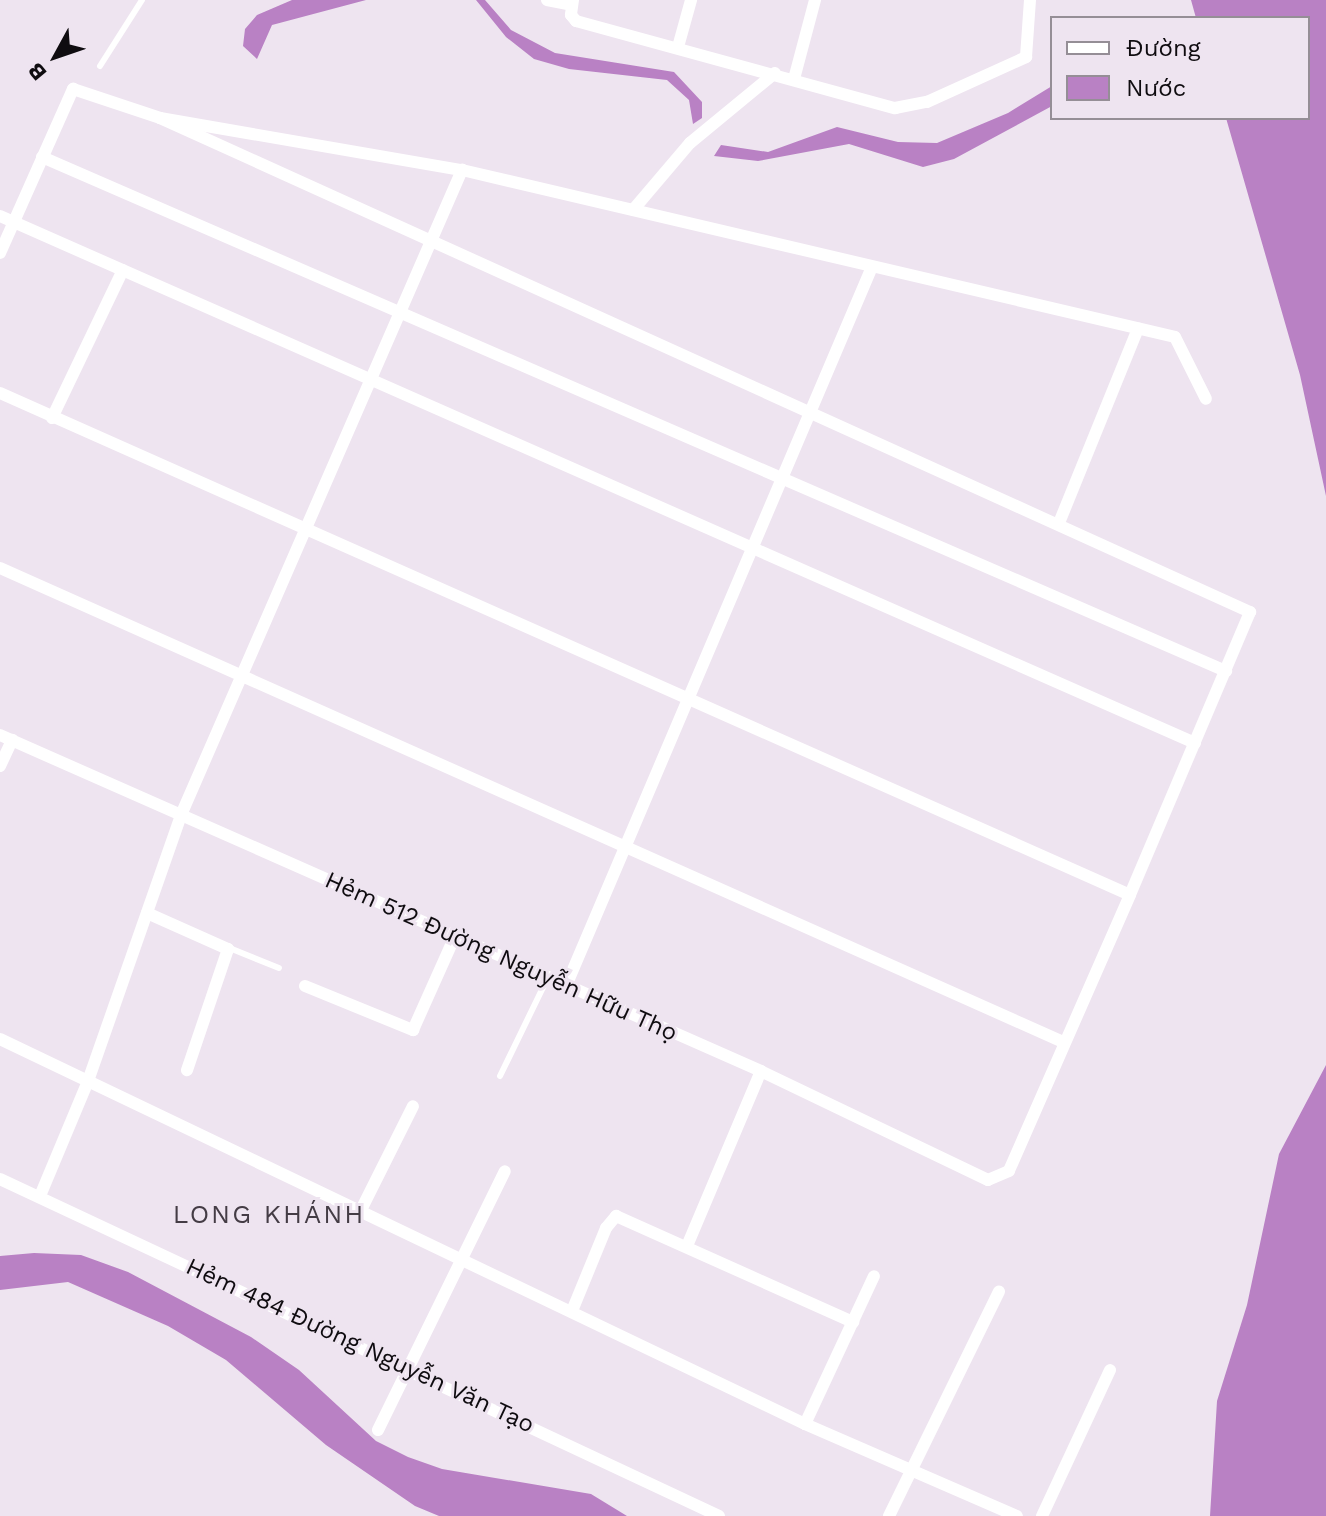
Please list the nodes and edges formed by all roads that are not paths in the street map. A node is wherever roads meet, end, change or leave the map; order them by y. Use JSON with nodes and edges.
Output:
{"nodes":[{"id":1,"x":142,"y":0,"type":"edge"},
{"id":2,"x":547,"y":0,"type":"edge"},
{"id":3,"x":691,"y":0,"type":"edge"},
{"id":4,"x":815,"y":0,"type":"edge"},
{"id":5,"x":1016,"y":0,"type":"edge"},
{"id":6,"x":573,"y":2,"type":"edge"},
{"id":7,"x":1030,"y":2,"type":"edge"},
{"id":8,"x":678,"y":47,"type":"junction"},
{"id":9,"x":100,"y":66,"type":"dead end"},
{"id":10,"x":775,"y":73,"type":"junction"},
{"id":11,"x":794,"y":79,"type":"junction"},
{"id":12,"x":160,"y":118,"type":"junction"},
{"id":13,"x":42,"y":157,"type":"junction"},
{"id":14,"x":462,"y":170,"type":"junction"},
{"id":15,"x":633,"y":210,"type":"junction"},
{"id":16,"x":0,"y":216,"type":"edge"},
{"id":17,"x":13,"y":222,"type":"junction"},
{"id":18,"x":432,"y":240,"type":"junction"},
{"id":19,"x":0,"y":253,"type":"edge"},
{"id":20,"x":872,"y":267,"type":"junction"},
{"id":21,"x":123,"y":270,"type":"junction"},
{"id":22,"x":401,"y":313,"type":"junction"},
{"id":23,"x":1138,"y":328,"type":"junction"},
{"id":24,"x":372,"y":380,"type":"junction"},
{"id":25,"x":0,"y":393,"type":"edge"},
{"id":26,"x":1206,"y":399,"type":"dead end"},
{"id":27,"x":812,"y":410,"type":"junction"},
{"id":28,"x":52,"y":418,"type":"junction"},
{"id":29,"x":783,"y":479,"type":"junction"},
{"id":30,"x":1059,"y":523,"type":"junction"},
{"id":31,"x":306,"y":533,"type":"junction"},
{"id":32,"x":754,"y":548,"type":"junction"},
{"id":33,"x":0,"y":568,"type":"edge"},
{"id":34,"x":1226,"y":671,"type":"junction"},
{"id":35,"x":243,"y":677,"type":"junction"},
{"id":36,"x":690,"y":703,"type":"junction"},
{"id":37,"x":6,"y":737,"type":"edge"},
{"id":38,"x":1195,"y":743,"type":"junction"},
{"id":39,"x":0,"y":766,"type":"edge"},
{"id":40,"x":181,"y":815,"type":"junction"},
{"id":41,"x":626,"y":848,"type":"junction"},
{"id":42,"x":1130,"y":895,"type":"junction"},
{"id":43,"x":147,"y":913,"type":"junction"},
{"id":44,"x":455,"y":936,"type":"junction"},
{"id":45,"x":227,"y":947,"type":"junction"},
{"id":46,"x":279,"y":968,"type":"dead end"},
{"id":47,"x":548,"y":977,"type":"junction"},
{"id":48,"x":305,"y":986,"type":"dead end"},
{"id":49,"x":566,"y":986,"type":"junction"},
{"id":50,"x":0,"y":1039,"type":"edge"},
{"id":51,"x":1063,"y":1042,"type":"junction"},
{"id":52,"x":187,"y":1070,"type":"dead end"},
{"id":53,"x":761,"y":1071,"type":"junction"},
{"id":54,"x":500,"y":1076,"type":"dead end"},
{"id":55,"x":88,"y":1081,"type":"junction"},
{"id":56,"x":413,"y":1106,"type":"dead end"},
{"id":57,"x":505,"y":1171,"type":"dead end"},
{"id":58,"x":0,"y":1179,"type":"edge"},
{"id":59,"x":40,"y":1196,"type":"junction"},
{"id":60,"x":361,"y":1210,"type":"junction"},
{"id":61,"x":687,"y":1246,"type":"junction"},
{"id":62,"x":463,"y":1259,"type":"junction"},
{"id":63,"x":874,"y":1276,"type":"dead end"},
{"id":64,"x":999,"y":1291,"type":"dead end"},
{"id":65,"x":572,"y":1311,"type":"junction"},
{"id":66,"x":853,"y":1322,"type":"junction"},
{"id":67,"x":411,"y":1370,"type":"junction"},
{"id":68,"x":1110,"y":1370,"type":"dead end"},
{"id":69,"x":805,"y":1424,"type":"junction"},
{"id":70,"x":378,"y":1430,"type":"dead end"},
{"id":71,"x":911,"y":1472,"type":"junction"},
{"id":72,"x":719,"y":1516,"type":"edge"},
{"id":73,"x":889,"y":1516,"type":"edge"},
{"id":74,"x":1017,"y":1516,"type":"edge"},
{"id":75,"x":1042,"y":1516,"type":"edge"}],
"edges":[{"from":1,"to":9,"type":"lane"},
{"from":2,"to":6,"type":"street"},
{"from":3,"to":8,"type":"street"},
{"from":4,"to":11,"type":"street"},
{"from":5,"to":7,"type":"street"},
{"from":6,"to":8,"type":"street"},
{"from":7,"to":11,"type":"street"},
{"from":8,"to":10,"type":"street"},
{"from":10,"to":11,"type":"street"},
{"from":10,"to":15,"type":"street"},
{"from":12,"to":13,"type":"street"},
{"from":12,"to":14,"type":"street"},
{"from":12,"to":18,"type":"street"},
{"from":13,"to":17,"type":"street"},
{"from":13,"to":22,"type":"street"},
{"from":14,"to":15,"type":"street"},
{"from":14,"to":18,"type":"street"},
{"from":15,"to":20,"type":"street"},
{"from":16,"to":17,"type":"street"},
{"from":17,"to":19,"type":"street"},
{"from":17,"to":21,"type":"street"},
{"from":18,"to":22,"type":"street"},
{"from":18,"to":27,"type":"street"},
{"from":20,"to":23,"type":"street"},
{"from":20,"to":27,"type":"street"},
{"from":21,"to":24,"type":"street"},
{"from":21,"to":28,"type":"street"},
{"from":22,"to":24,"type":"street"},
{"from":22,"to":29,"type":"street"},
{"from":23,"to":26,"type":"street"},
{"from":23,"to":30,"type":"street"},
{"from":24,"to":31,"type":"street"},
{"from":24,"to":32,"type":"street"},
{"from":25,"to":28,"type":"street"},
{"from":27,"to":29,"type":"street"},
{"from":27,"to":30,"type":"street"},
{"from":28,"to":31,"type":"street"},
{"from":29,"to":32,"type":"street"},
{"from":29,"to":34,"type":"street"},
{"from":30,"to":34,"type":"street"},
{"from":31,"to":35,"type":"street"},
{"from":31,"to":36,"type":"street"},
{"from":32,"to":36,"type":"street"},
{"from":32,"to":38,"type":"street"},
{"from":33,"to":35,"type":"street"},
{"from":34,"to":38,"type":"street"},
{"from":35,"to":40,"type":"street"},
{"from":35,"to":41,"type":"street"},
{"from":36,"to":41,"type":"street"},
{"from":36,"to":42,"type":"street"},
{"from":37,"to":39,"type":"street"},
{"from":37,"to":40,"type":"street","name":"Hẻm 512 Đường Nguyễn Hữu Thọ"},
{"from":38,"to":42,"type":"street"},
{"from":40,"to":43,"type":"street"},
{"from":40,"to":44,"type":"street","name":"Hẻm 512 Đường Nguyễn Hữu Thọ"},
{"from":41,"to":49,"type":"street"},
{"from":41,"to":51,"type":"street"},
{"from":42,"to":51,"type":"street"},
{"from":43,"to":45,"type":"street"},
{"from":43,"to":55,"type":"street"},
{"from":44,"to":47,"type":"street","name":"Hẻm 512 Đường Nguyễn Hữu Thọ"},
{"from":44,"to":48,"type":"street"},
{"from":45,"to":46,"type":"lane"},
{"from":45,"to":52,"type":"street"},
{"from":47,"to":49,"type":"street","name":"Hẻm 512 Đường Nguyễn Hữu Thọ"},
{"from":47,"to":54,"type":"lane"},
{"from":49,"to":53,"type":"street","name":"Hẻm 512 Đường Nguyễn Hữu Thọ"},
{"from":50,"to":55,"type":"street"},
{"from":51,"to":53,"type":"street","name":"Hẻm 512 Đường Nguyễn Hữu Thọ"},
{"from":53,"to":61,"type":"street"},
{"from":55,"to":59,"type":"street"},
{"from":55,"to":60,"type":"street"},
{"from":56,"to":60,"type":"street"},
{"from":57,"to":62,"type":"street"},
{"from":58,"to":59,"type":"street","name":"Hẻm 484 Đường Nguyễn Văn Tạo"},
{"from":59,"to":67,"type":"street","name":"Hẻm 484 Đường Nguyễn Văn Tạo"},
{"from":60,"to":62,"type":"street"},
{"from":61,"to":65,"type":"street"},
{"from":61,"to":66,"type":"street"},
{"from":62,"to":65,"type":"street"},
{"from":62,"to":67,"type":"street"},
{"from":63,"to":66,"type":"street"},
{"from":64,"to":71,"type":"street"},
{"from":65,"to":69,"type":"street"},
{"from":66,"to":69,"type":"street"},
{"from":67,"to":70,"type":"street"},
{"from":67,"to":72,"type":"street","name":"Hẻm 484 Đường Nguyễn Văn Tạo"},
{"from":68,"to":75,"type":"street"},
{"from":69,"to":71,"type":"street"},
{"from":71,"to":73,"type":"street"},
{"from":71,"to":74,"type":"street"}]}
